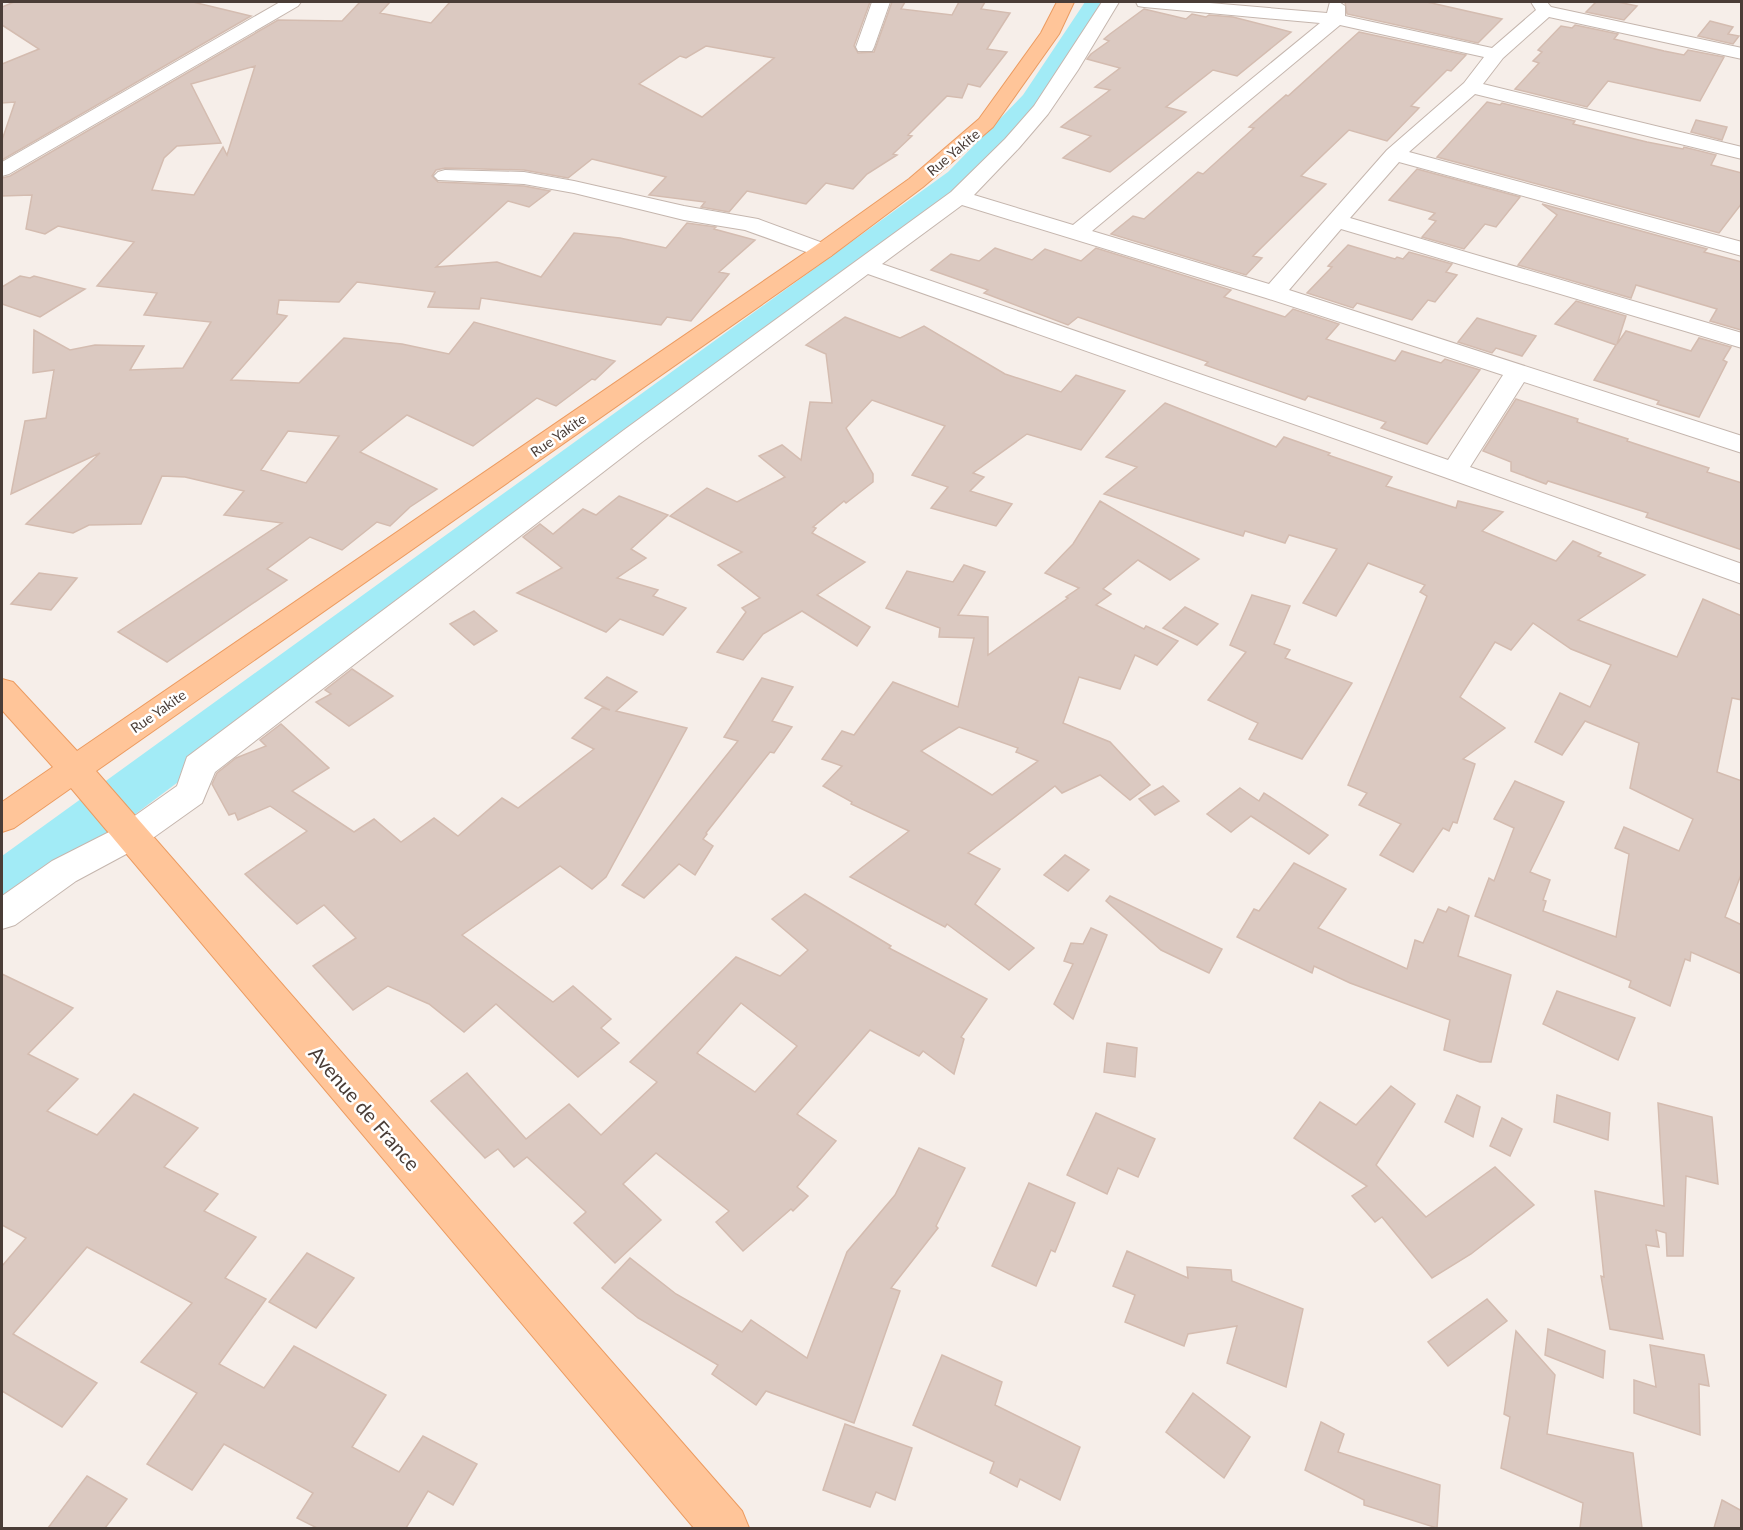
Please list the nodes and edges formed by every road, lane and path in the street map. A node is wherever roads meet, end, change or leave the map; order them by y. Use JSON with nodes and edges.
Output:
{"nodes":[{"id":1,"x":292,"y":2,"type":"edge"},
{"id":2,"x":881,"y":2,"type":"edge"},
{"id":3,"x":1065,"y":2,"type":"edge"},
{"id":4,"x":1110,"y":2,"type":"edge"},
{"id":5,"x":1144,"y":2,"type":"edge"},
{"id":6,"x":1542,"y":6,"type":"edge"},
{"id":7,"x":1335,"y":10,"type":"edge"},
{"id":8,"x":865,"y":47,"type":"dead end"},
{"id":9,"x":1496,"y":54,"type":"junction"},
{"id":10,"x":1742,"y":54,"type":"edge"},
{"id":11,"x":1471,"y":87,"type":"junction"},
{"id":12,"x":1742,"y":153,"type":"edge"},
{"id":13,"x":1394,"y":154,"type":"junction"},
{"id":14,"x":2,"y":170,"type":"edge"},
{"id":15,"x":445,"y":176,"type":"dead end"},
{"id":16,"x":959,"y":197,"type":"junction"},
{"id":17,"x":1336,"y":221,"type":"junction"},
{"id":18,"x":1076,"y":233,"type":"junction"},
{"id":19,"x":1742,"y":249,"type":"edge"},
{"id":20,"x":823,"y":251,"type":"junction"},
{"id":21,"x":866,"y":266,"type":"junction"},
{"id":22,"x":1274,"y":293,"type":"junction"},
{"id":23,"x":1742,"y":341,"type":"edge"},
{"id":24,"x":1517,"y":372,"type":"junction"},
{"id":25,"x":1742,"y":445,"type":"edge"},
{"id":26,"x":1454,"y":471,"type":"junction"},
{"id":27,"x":1742,"y":575,"type":"edge"},
{"id":28,"x":2,"y":690,"type":"edge"},
{"id":29,"x":82,"y":779,"type":"junction"},
{"id":30,"x":2,"y":819,"type":"edge"},
{"id":31,"x":127,"y":830,"type":"junction"},
{"id":32,"x":2,"y":915,"type":"edge"},
{"id":33,"x":725,"y":1528,"type":"edge"}],
"edges":[{"from":1,"to":14,"type":"street"},
{"from":2,"to":8,"type":"street"},
{"from":3,"to":20,"type":"main road","name":"Rue Yakite"},
{"from":4,"to":16,"type":"street"},
{"from":5,"to":7,"type":"street"},
{"from":6,"to":9,"type":"street"},
{"from":6,"to":10,"type":"street"},
{"from":7,"to":9,"type":"street"},
{"from":7,"to":18,"type":"street"},
{"from":9,"to":11,"type":"street"},
{"from":11,"to":12,"type":"street"},
{"from":11,"to":13,"type":"street"},
{"from":13,"to":17,"type":"street"},
{"from":13,"to":19,"type":"street"},
{"from":15,"to":20,"type":"street"},
{"from":16,"to":18,"type":"street"},
{"from":16,"to":21,"type":"street"},
{"from":17,"to":22,"type":"street"},
{"from":17,"to":23,"type":"street"},
{"from":18,"to":22,"type":"street"},
{"from":20,"to":29,"type":"main road","name":"Rue Yakite"},
{"from":21,"to":26,"type":"street"},
{"from":21,"to":31,"type":"street"},
{"from":22,"to":24,"type":"street"},
{"from":24,"to":25,"type":"street"},
{"from":24,"to":26,"type":"street"},
{"from":26,"to":27,"type":"street"},
{"from":28,"to":29,"type":"main road","name":"Avenue de France"},
{"from":29,"to":30,"type":"main road","name":"Rue Yakite"},
{"from":29,"to":31,"type":"main road","name":"Avenue de France"},
{"from":31,"to":32,"type":"street"},
{"from":31,"to":33,"type":"main road","name":"Avenue de France"}]}
